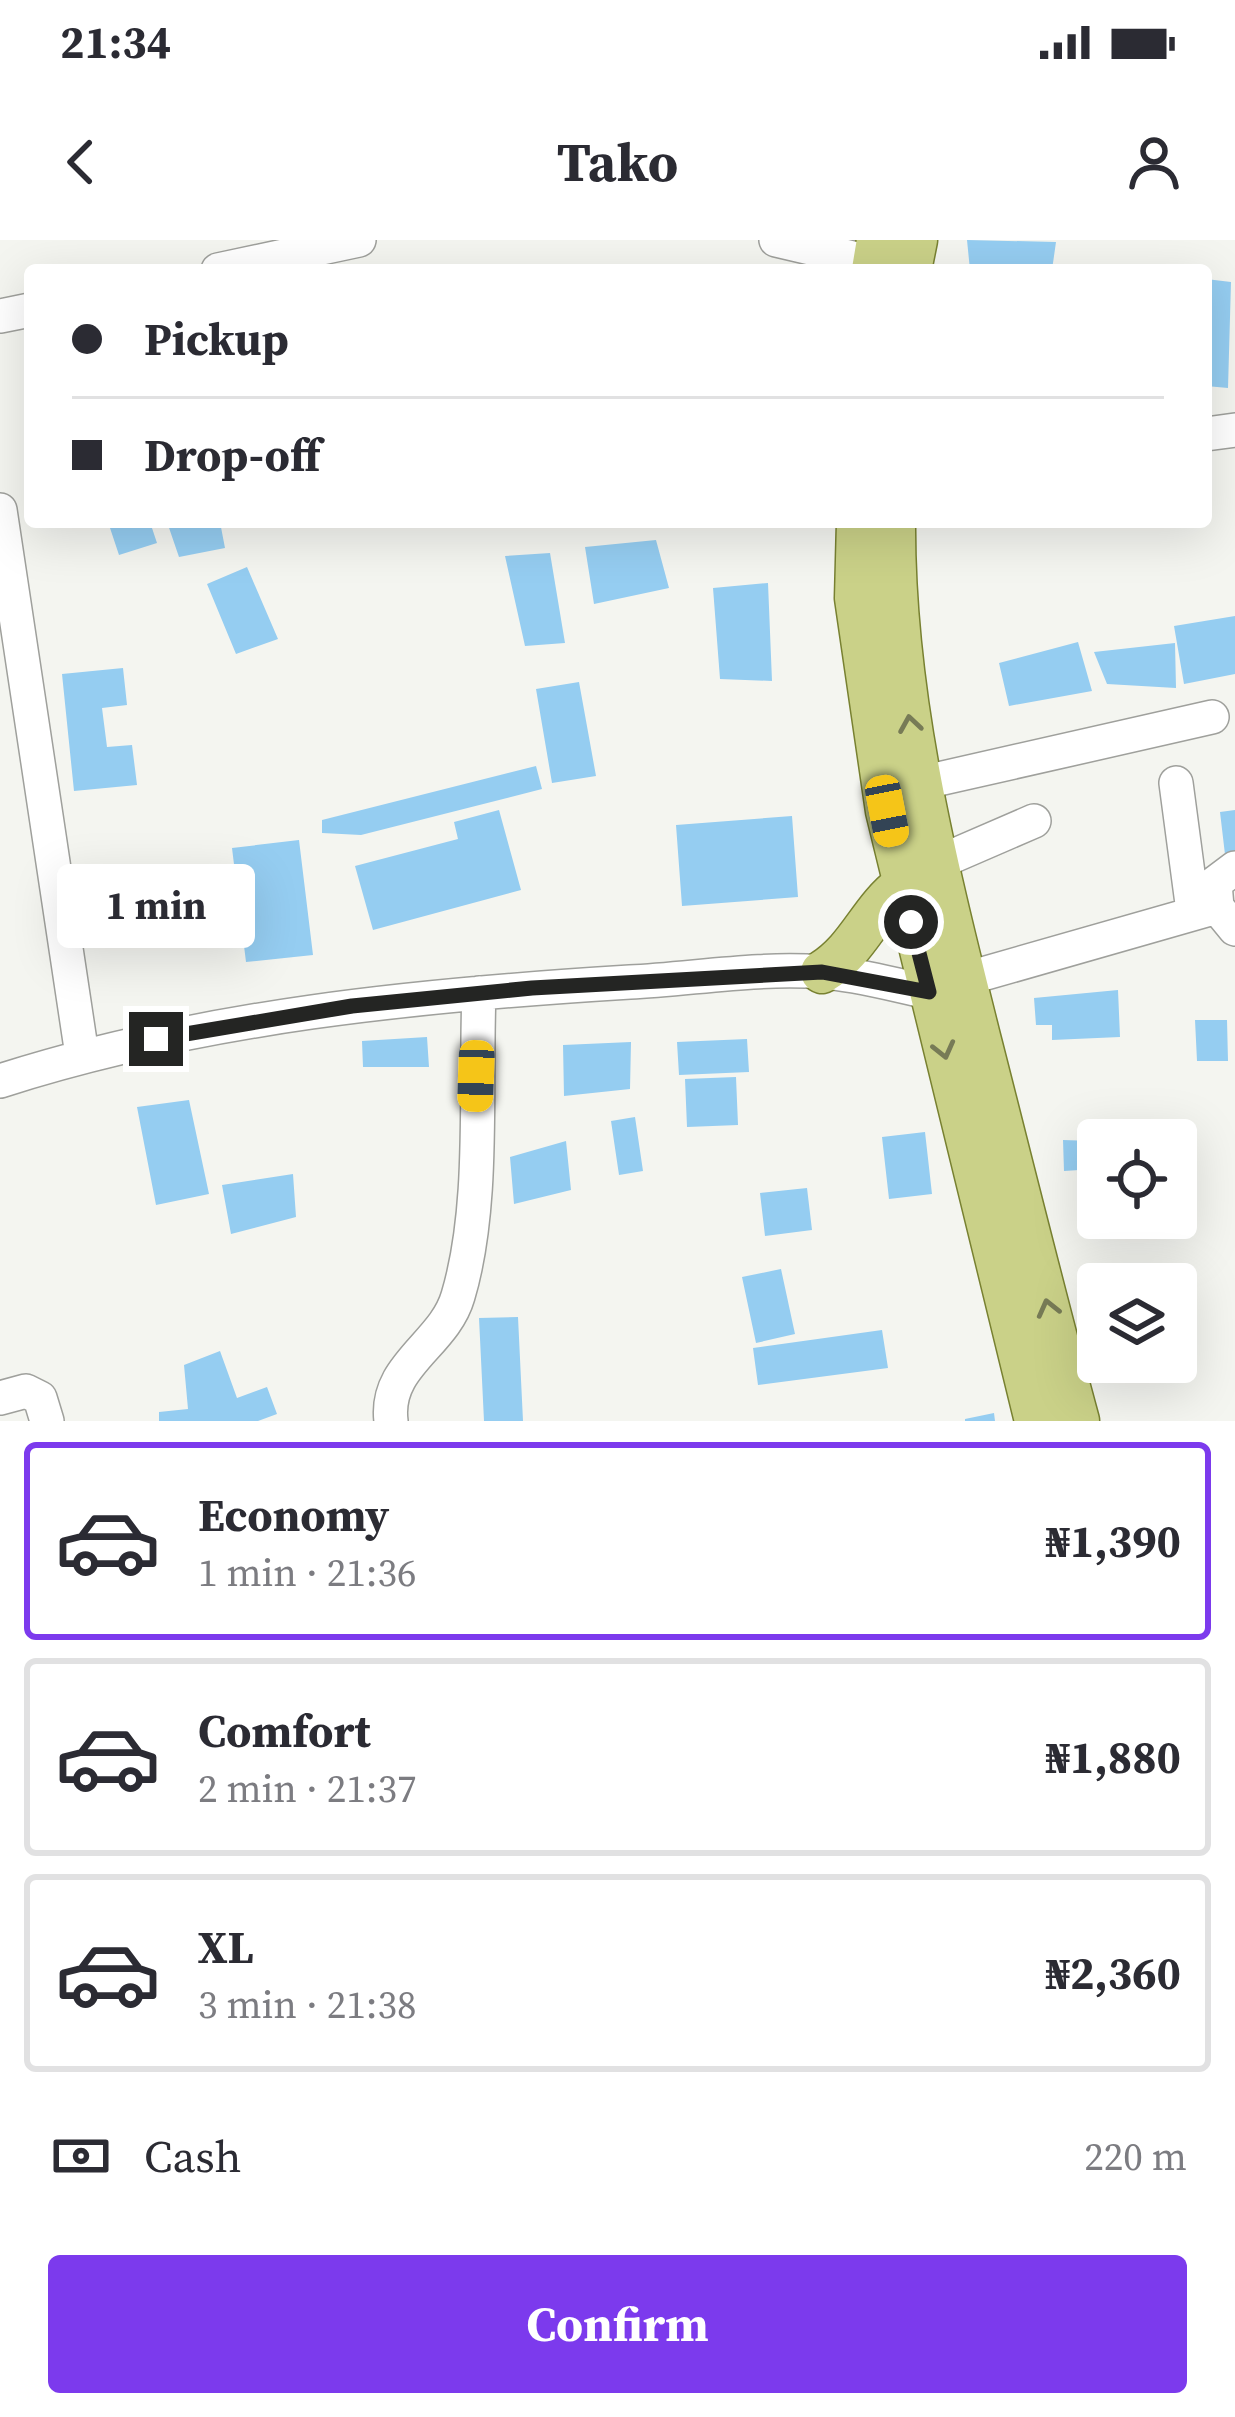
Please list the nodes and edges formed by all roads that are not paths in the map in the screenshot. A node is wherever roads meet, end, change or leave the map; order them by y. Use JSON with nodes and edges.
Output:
{"nodes":[{"id":1,"x":359,"y":240,"type":"edge"},
{"id":2,"x":776,"y":240,"type":"edge"},
{"id":3,"x":916,"y":240,"type":"edge"},
{"id":4,"x":884,"y":261,"type":"edge"},
{"id":5,"x":246,"y":264,"type":"edge"},
{"id":6,"x":0,"y":510,"type":"edge"},
{"id":7,"x":858,"y":528,"type":"edge"},
{"id":8,"x":894,"y":528,"type":"edge"},
{"id":9,"x":12,"y":664,"type":"edge"},
{"id":10,"x":1212,"y":717,"type":"dead end"},
{"id":11,"x":921,"y":783,"type":"junction"},
{"id":12,"x":1176,"y":783,"type":"dead end"},
{"id":13,"x":1034,"y":821,"type":"dead end"},
{"id":14,"x":1235,"y":868,"type":"edge"},
{"id":15,"x":920,"y":874,"type":"junction"},
{"id":16,"x":1215,"y":916,"type":"edge"},
{"id":17,"x":822,"y":972,"type":"junction"},
{"id":18,"x":947,"y":986,"type":"junction"},
{"id":19,"x":479,"y":993,"type":"junction"},
{"id":20,"x":82,"y":1055,"type":"junction"},
{"id":21,"x":0,"y":1082,"type":"edge"},
{"id":22,"x":0,"y":1398,"type":"edge"},
{"id":23,"x":47,"y":1421,"type":"edge"},
{"id":24,"x":391,"y":1421,"type":"edge"},
{"id":25,"x":1036,"y":1421,"type":"edge"},
{"id":26,"x":1078,"y":1421,"type":"edge"}],
"edges":[{"from":1,"to":5,"type":"street"},
{"from":2,"to":4,"type":"street"},
{"from":3,"to":4,"type":"main road"},
{"from":6,"to":9,"type":"street"},
{"from":7,"to":15,"type":"main road"},
{"from":11,"to":8,"type":"main road","one_way":true},
{"from":9,"to":20,"type":"street"},
{"from":10,"to":11,"type":"street"},
{"from":11,"to":15,"type":"main road"},
{"from":12,"to":16,"type":"street"},
{"from":13,"to":15,"type":"street"},
{"from":14,"to":16,"type":"street"},
{"from":15,"to":17,"type":"main road"},
{"from":15,"to":18,"type":"main road"},
{"from":16,"to":18,"type":"street"},
{"from":17,"to":18,"type":"street"},
{"from":17,"to":19,"type":"street"},
{"from":18,"to":25,"type":"main road","one_way":true},
{"from":26,"to":18,"type":"main road","one_way":true},
{"from":19,"to":20,"type":"street"},
{"from":19,"to":24,"type":"street"},
{"from":20,"to":21,"type":"street"},
{"from":22,"to":23,"type":"street"}]}
